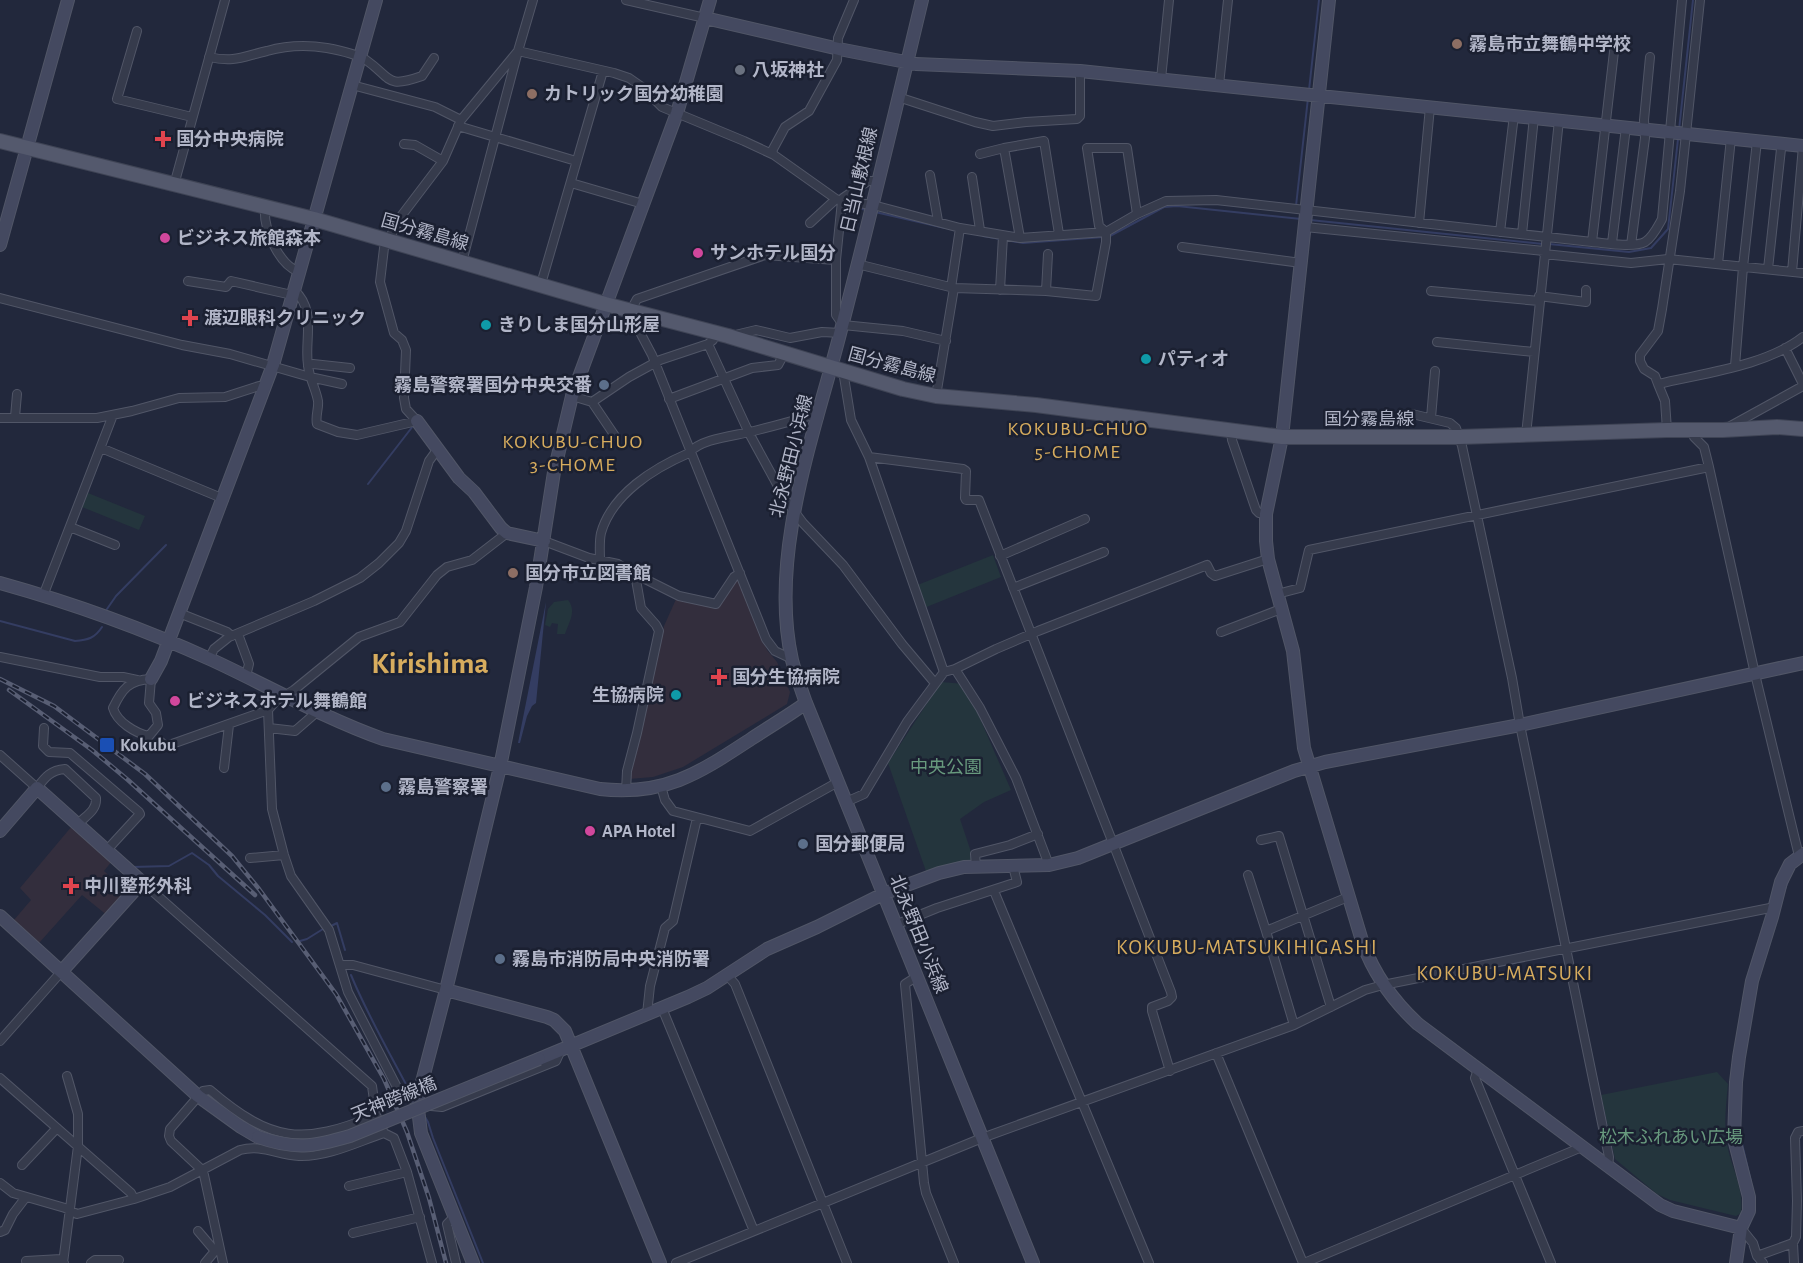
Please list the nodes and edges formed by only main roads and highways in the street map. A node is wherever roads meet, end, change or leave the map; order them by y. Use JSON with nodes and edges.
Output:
{"nodes":[{"id":1,"x":0,"y":141,"type":"edge"},
{"id":2,"x":1803,"y":429,"type":"edge"}],
"edges":[{"from":1,"to":2,"type":"main road","name":"国分霧島線"}]}
